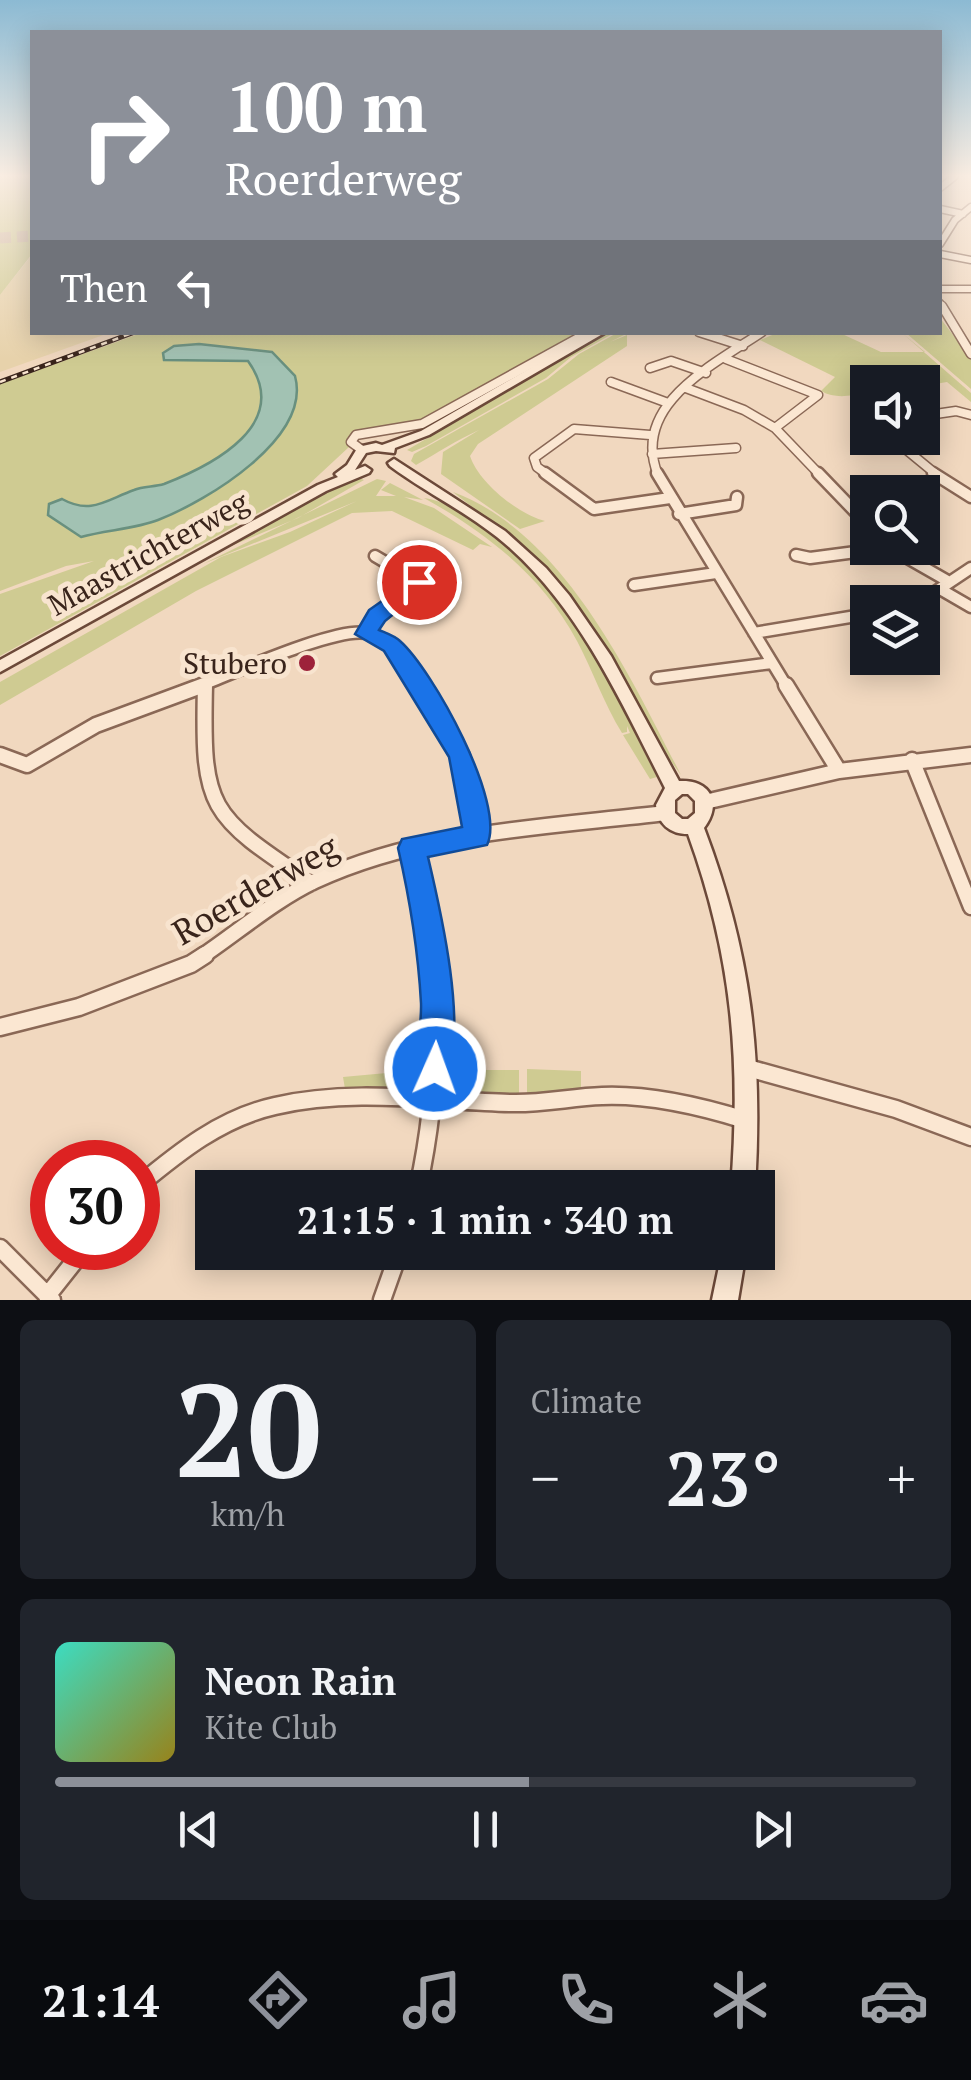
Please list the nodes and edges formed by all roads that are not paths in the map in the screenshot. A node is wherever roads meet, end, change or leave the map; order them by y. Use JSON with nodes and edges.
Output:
{"nodes":[{"id":1,"x":942,"y":254,"type":"edge"},
{"id":2,"x":971,"y":260,"type":"edge"},
{"id":3,"x":942,"y":289,"type":"edge"},
{"id":4,"x":971,"y":289,"type":"edge"},
{"id":5,"x":942,"y":306,"type":"edge"},
{"id":6,"x":584,"y":335,"type":"edge"},
{"id":7,"x":596,"y":335,"type":"edge"},
{"id":8,"x":696,"y":335,"type":"edge"},
{"id":9,"x":706,"y":335,"type":"edge"},
{"id":10,"x":758,"y":335,"type":"edge"},
{"id":11,"x":687,"y":341,"type":"dead end"},
{"id":12,"x":743,"y":346,"type":"junction"},
{"id":13,"x":971,"y":354,"type":"edge"},
{"id":14,"x":726,"y":359,"type":"junction"},
{"id":15,"x":650,"y":368,"type":"dead end"},
{"id":16,"x":706,"y":373,"type":"junction"},
{"id":17,"x":611,"y":382,"type":"dead end"},
{"id":18,"x":686,"y":388,"type":"junction"},
{"id":19,"x":668,"y":403,"type":"junction"},
{"id":20,"x":940,"y":413,"type":"edge"},
{"id":21,"x":971,"y":415,"type":"edge"},
{"id":22,"x":775,"y":428,"type":"junction"},
{"id":23,"x":650,"y":435,"type":"junction"},
{"id":24,"x":736,"y":448,"type":"dead end"},
{"id":25,"x":652,"y":454,"type":"junction"},
{"id":26,"x":912,"y":455,"type":"edge"},
{"id":27,"x":388,"y":459,"type":"junction"},
{"id":28,"x":360,"y":461,"type":"junction"},
{"id":29,"x":737,"y":497,"type":"dead end"},
{"id":30,"x":670,"y":498,"type":"junction"},
{"id":31,"x":971,"y":498,"type":"edge"},
{"id":32,"x":850,"y":505,"type":"edge"},
{"id":33,"x":680,"y":514,"type":"junction"},
{"id":34,"x":850,"y":553,"type":"edge"},
{"id":35,"x":796,"y":555,"type":"dead end"},
{"id":36,"x":375,"y":556,"type":"dead end"},
{"id":37,"x":914,"y":565,"type":"edge"},
{"id":38,"x":971,"y":568,"type":"edge"},
{"id":39,"x":716,"y":573,"type":"junction"},
{"id":40,"x":943,"y":584,"type":"junction"},
{"id":41,"x":634,"y":586,"type":"dead end"},
{"id":42,"x":940,"y":586,"type":"edge"},
{"id":43,"x":971,"y":607,"type":"edge"},
{"id":44,"x":850,"y":617,"type":"edge"},
{"id":45,"x":754,"y":633,"type":"junction"},
{"id":46,"x":366,"y":634,"type":"junction"},
{"id":47,"x":772,"y":663,"type":"junction"},
{"id":48,"x":0,"y":667,"type":"edge"},
{"id":49,"x":656,"y":678,"type":"dead end"},
{"id":50,"x":205,"y":684,"type":"junction"},
{"id":51,"x":971,"y":755,"type":"edge"},
{"id":52,"x":0,"y":756,"type":"edge"},
{"id":53,"x":912,"y":760,"type":"junction"},
{"id":54,"x":839,"y":771,"type":"junction"},
{"id":55,"x":675,"y":790,"type":"junction"},
{"id":56,"x":706,"y":802,"type":"junction"},
{"id":57,"x":665,"y":813,"type":"junction"},
{"id":58,"x":694,"y":824,"type":"junction"},
{"id":59,"x":477,"y":836,"type":"junction"},
{"id":60,"x":412,"y":848,"type":"junction"},
{"id":61,"x":312,"y":882,"type":"junction"},
{"id":62,"x":971,"y":907,"type":"edge"},
{"id":63,"x":0,"y":1027,"type":"edge"},
{"id":64,"x":748,"y":1068,"type":"junction"},
{"id":65,"x":434,"y":1099,"type":"junction"},
{"id":66,"x":747,"y":1120,"type":"junction"},
{"id":67,"x":971,"y":1137,"type":"edge"},
{"id":68,"x":160,"y":1168,"type":"edge"},
{"id":69,"x":421,"y":1170,"type":"edge"},
{"id":70,"x":744,"y":1170,"type":"edge"},
{"id":71,"x":0,"y":1248,"type":"edge"},
{"id":72,"x":69,"y":1270,"type":"edge"},
{"id":73,"x":393,"y":1270,"type":"edge"},
{"id":74,"x":731,"y":1270,"type":"edge"},
{"id":75,"x":49,"y":1298,"type":"edge"},
{"id":76,"x":382,"y":1300,"type":"edge"},
{"id":77,"x":725,"y":1300,"type":"edge"}],
"edges":[{"from":1,"to":2,"type":"street"},
{"from":3,"to":4,"type":"street"},
{"from":5,"to":13,"type":"street"},
{"from":6,"to":28,"type":"street"},
{"from":7,"to":27,"type":"main road"},
{"from":8,"to":11,"type":"street"},
{"from":9,"to":12,"type":"street"},
{"from":10,"to":12,"type":"street"},
{"from":12,"to":14,"type":"street"},
{"from":14,"to":16,"type":"street"},
{"from":14,"to":22,"type":"street"},
{"from":15,"to":16,"type":"street"},
{"from":16,"to":18,"type":"street"},
{"from":17,"to":19,"type":"street"},
{"from":18,"to":19,"type":"street"},
{"from":18,"to":22,"type":"street"},
{"from":19,"to":23,"type":"street"},
{"from":20,"to":21,"type":"street"},
{"from":22,"to":32,"type":"street"},
{"from":23,"to":25,"type":"street"},
{"from":23,"to":30,"type":"street"},
{"from":24,"to":25,"type":"street"},
{"from":25,"to":30,"type":"street"},
{"from":26,"to":31,"type":"street"},
{"from":27,"to":28,"type":"main road"},
{"from":27,"to":28,"type":"main road"},
{"from":27,"to":55,"type":"main road"},
{"from":28,"to":48,"type":"main road","name":"Maastrichterweg"},
{"from":29,"to":33,"type":"street"},
{"from":30,"to":33,"type":"street"},
{"from":33,"to":39,"type":"street"},
{"from":34,"to":35,"type":"street"},
{"from":36,"to":46,"type":"street"},
{"from":37,"to":40,"type":"street"},
{"from":38,"to":40,"type":"street"},
{"from":39,"to":41,"type":"street"},
{"from":39,"to":45,"type":"street"},
{"from":40,"to":42,"type":"street"},
{"from":40,"to":43,"type":"street"},
{"from":44,"to":45,"type":"street"},
{"from":45,"to":47,"type":"street"},
{"from":46,"to":50,"type":"street"},
{"from":46,"to":59,"type":"street"},
{"from":47,"to":49,"type":"street"},
{"from":47,"to":54,"type":"street"},
{"from":50,"to":52,"type":"street"},
{"from":50,"to":61,"type":"street"},
{"from":51,"to":53,"type":"street"},
{"from":53,"to":54,"type":"street"},
{"from":53,"to":62,"type":"street"},
{"from":54,"to":56,"type":"street"},
{"from":55,"to":56,"type":"main road"},
{"from":55,"to":57,"type":"main road"},
{"from":56,"to":58,"type":"main road"},
{"from":57,"to":58,"type":"main road"},
{"from":57,"to":59,"type":"street","name":"Roerderweg"},
{"from":58,"to":64,"type":"main road"},
{"from":59,"to":60,"type":"street","name":"Roerderweg"},
{"from":60,"to":61,"type":"street","name":"Roerderweg"},
{"from":60,"to":65,"type":"street"},
{"from":61,"to":63,"type":"street","name":"Roerderweg"},
{"from":64,"to":66,"type":"main road"},
{"from":64,"to":67,"type":"street"},
{"from":65,"to":66,"type":"street"},
{"from":65,"to":68,"type":"street"},
{"from":65,"to":69,"type":"street"},
{"from":66,"to":70,"type":"main road"},
{"from":71,"to":75,"type":"street"},
{"from":72,"to":75,"type":"street"},
{"from":73,"to":76,"type":"street"},
{"from":74,"to":77,"type":"main road"}]}
